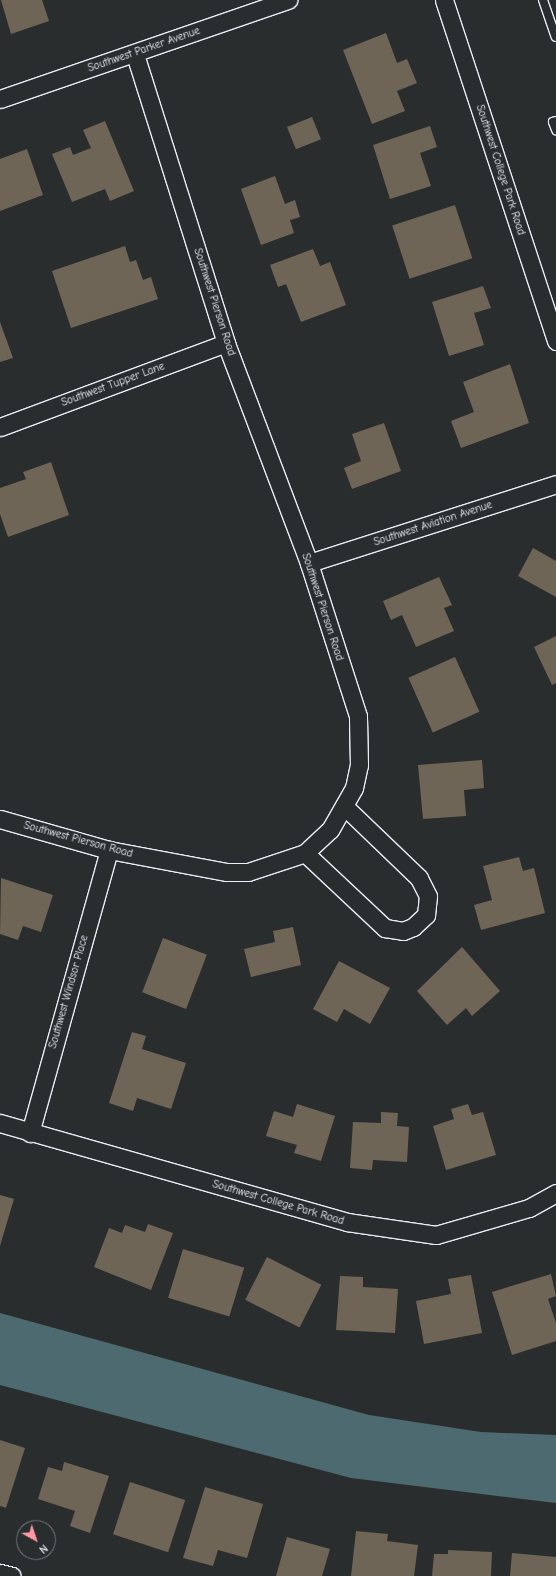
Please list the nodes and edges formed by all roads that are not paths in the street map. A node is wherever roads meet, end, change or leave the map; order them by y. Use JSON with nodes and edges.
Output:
{"nodes":[{"id":1,"x":288,"y":0,"type":"edge"},
{"id":2,"x":444,"y":0,"type":"edge"},
{"id":3,"x":543,"y":0,"type":"edge"},
{"id":4,"x":556,"y":37,"type":"edge"},
{"id":5,"x":134,"y":54,"type":"junction"},
{"id":6,"x":0,"y":99,"type":"edge"},
{"id":7,"x":556,"y":121,"type":"edge"},
{"id":8,"x":556,"y":130,"type":"edge"},
{"id":9,"x":556,"y":340,"type":"edge"},
{"id":10,"x":226,"y":343,"type":"junction"},
{"id":11,"x":0,"y":427,"type":"edge"},
{"id":12,"x":556,"y":484,"type":"edge"},
{"id":13,"x":309,"y":563,"type":"junction"},
{"id":14,"x":345,"y":807,"type":"junction"},
{"id":15,"x":0,"y":819,"type":"edge"},
{"id":16,"x":109,"y":850,"type":"junction"},
{"id":17,"x":305,"y":853,"type":"junction"},
{"id":18,"x":0,"y":1124,"type":"edge"},
{"id":19,"x":30,"y":1133,"type":"junction"},
{"id":20,"x":556,"y":1192,"type":"edge"},
{"id":21,"x":0,"y":1573,"type":"edge"},
{"id":22,"x":12,"y":1576,"type":"edge"}],
"edges":[{"from":1,"to":5,"type":"street","name":"Southwest Parker Avenue"},
{"from":2,"to":9,"type":"street","name":"Southwest College Park Road"},
{"from":3,"to":4,"type":"lane"},
{"from":5,"to":6,"type":"street","name":"Southwest Parker Avenue"},
{"from":5,"to":10,"type":"street","name":"Southwest Pierson Road"},
{"from":7,"to":8,"type":"lane"},
{"from":10,"to":11,"type":"street","name":"Southwest Tupper Lane"},
{"from":10,"to":13,"type":"street","name":"Southwest Pierson Road"},
{"from":12,"to":13,"type":"street","name":"Southwest Aviation Avenue"},
{"from":13,"to":14,"type":"street","name":"Southwest Pierson Road"},
{"from":14,"to":17,"type":"street","name":"Southwest Pierson Road"},
{"from":14,"to":17,"type":"street"},
{"from":15,"to":16,"type":"street","name":"Southwest Pierson Road"},
{"from":16,"to":17,"type":"street","name":"Southwest Pierson Road"},
{"from":16,"to":19,"type":"street","name":"Southwest Windsor Place"},
{"from":18,"to":19,"type":"street","name":"Southwest College Park Road"},
{"from":19,"to":20,"type":"street","name":"Southwest College Park Road"},
{"from":21,"to":22,"type":"street"}]}
